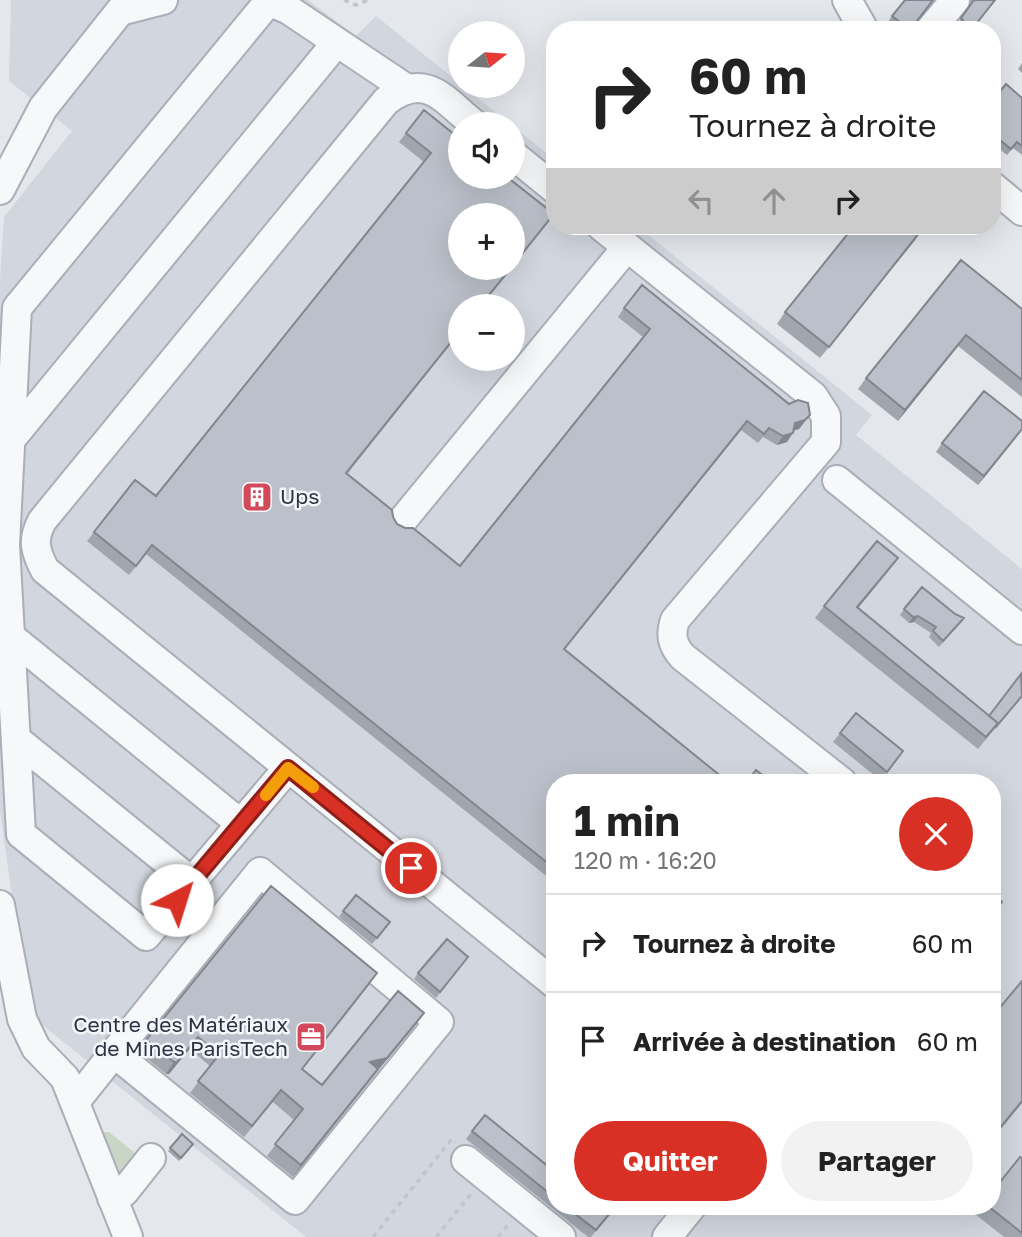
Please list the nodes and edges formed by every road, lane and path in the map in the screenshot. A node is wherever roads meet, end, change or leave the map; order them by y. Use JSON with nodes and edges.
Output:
{"nodes":[{"id":1,"x":163,"y":0,"type":"edge"},
{"id":2,"x":344,"y":0,"type":"edge"},
{"id":3,"x":368,"y":0,"type":"edge"},
{"id":4,"x":846,"y":0,"type":"edge"},
{"id":5,"x":955,"y":0,"type":"edge"},
{"id":6,"x":268,"y":1,"type":"edge"},
{"id":7,"x":859,"y":21,"type":"edge"},
{"id":8,"x":938,"y":21,"type":"edge"},
{"id":9,"x":337,"y":42,"type":"junction"},
{"id":10,"x":407,"y":89,"type":"junction"},
{"id":11,"x":459,"y":112,"type":"edge"},
{"id":12,"x":525,"y":165,"type":"edge"},
{"id":13,"x":546,"y":182,"type":"edge"},
{"id":14,"x":0,"y":190,"type":"edge"},
{"id":15,"x":1001,"y":194,"type":"edge"},
{"id":16,"x":1022,"y":211,"type":"edge"},
{"id":17,"x":612,"y":235,"type":"edge"},
{"id":18,"x":627,"y":247,"type":"junction"},
{"id":19,"x":11,"y":439,"type":"junction"},
{"id":20,"x":837,"y":480,"type":"dead end"},
{"id":21,"x":401,"y":521,"type":"dead end"},
{"id":22,"x":34,"y":544,"type":"junction"},
{"id":23,"x":5,"y":545,"type":"junction"},
{"id":24,"x":1022,"y":630,"type":"edge"},
{"id":25,"x":10,"y":637,"type":"junction"},
{"id":26,"x":16,"y":739,"type":"junction"},
{"id":27,"x":288,"y":768,"type":"junction"},
{"id":28,"x":832,"y":774,"type":"edge"},
{"id":29,"x":241,"y":824,"type":"junction"},
{"id":30,"x":192,"y":882,"type":"junction"},
{"id":31,"x":0,"y":905,"type":"edge"},
{"id":32,"x":546,"y":977,"type":"edge"},
{"id":33,"x":114,"y":1053,"type":"junction"},
{"id":34,"x":75,"y":1102,"type":"junction"},
{"id":35,"x":151,"y":1158,"type":"dead end"},
{"id":36,"x":476,"y":1168,"type":"joint"},
{"id":37,"x":112,"y":1198,"type":"junction"},
{"id":38,"x":685,"y":1215,"type":"edge"},
{"id":39,"x":128,"y":1237,"type":"edge"},
{"id":40,"x":436,"y":1237,"type":"edge"},
{"id":41,"x":561,"y":1237,"type":"edge"},
{"id":42,"x":667,"y":1237,"type":"edge"}],
"edges":[{"from":1,"to":14,"type":"street"},
{"from":2,"to":3,"type":"path"},
{"from":4,"to":7,"type":"street"},
{"from":5,"to":8,"type":"street"},
{"from":6,"to":9,"type":"street"},
{"from":6,"to":19,"type":"street"},
{"from":9,"to":10,"type":"street"},
{"from":9,"to":19,"type":"street"},
{"from":10,"to":11,"type":"street"},
{"from":10,"to":22,"type":"street"},
{"from":12,"to":13,"type":"street"},
{"from":15,"to":16,"type":"street"},
{"from":17,"to":18,"type":"street"},
{"from":18,"to":21,"type":"street"},
{"from":18,"to":28,"type":"street"},
{"from":19,"to":23,"type":"street"},
{"from":20,"to":24,"type":"street"},
{"from":22,"to":23,"type":"street"},
{"from":22,"to":27,"type":"street"},
{"from":23,"to":25,"type":"street"},
{"from":25,"to":26,"type":"street"},
{"from":25,"to":29,"type":"street"},
{"from":26,"to":30,"type":"street"},
{"from":26,"to":30,"type":"street"},
{"from":27,"to":29,"type":"street"},
{"from":27,"to":32,"type":"street"},
{"from":29,"to":30,"type":"street"},
{"from":31,"to":34,"type":"street"},
{"from":33,"to":33,"type":"street"},
{"from":33,"to":34,"type":"street"},
{"from":34,"to":37,"type":"street"},
{"from":35,"to":37,"type":"street"},
{"from":36,"to":40,"type":"path"},
{"from":36,"to":41,"type":"street"},
{"from":37,"to":39,"type":"street"},
{"from":38,"to":42,"type":"street"}]}
